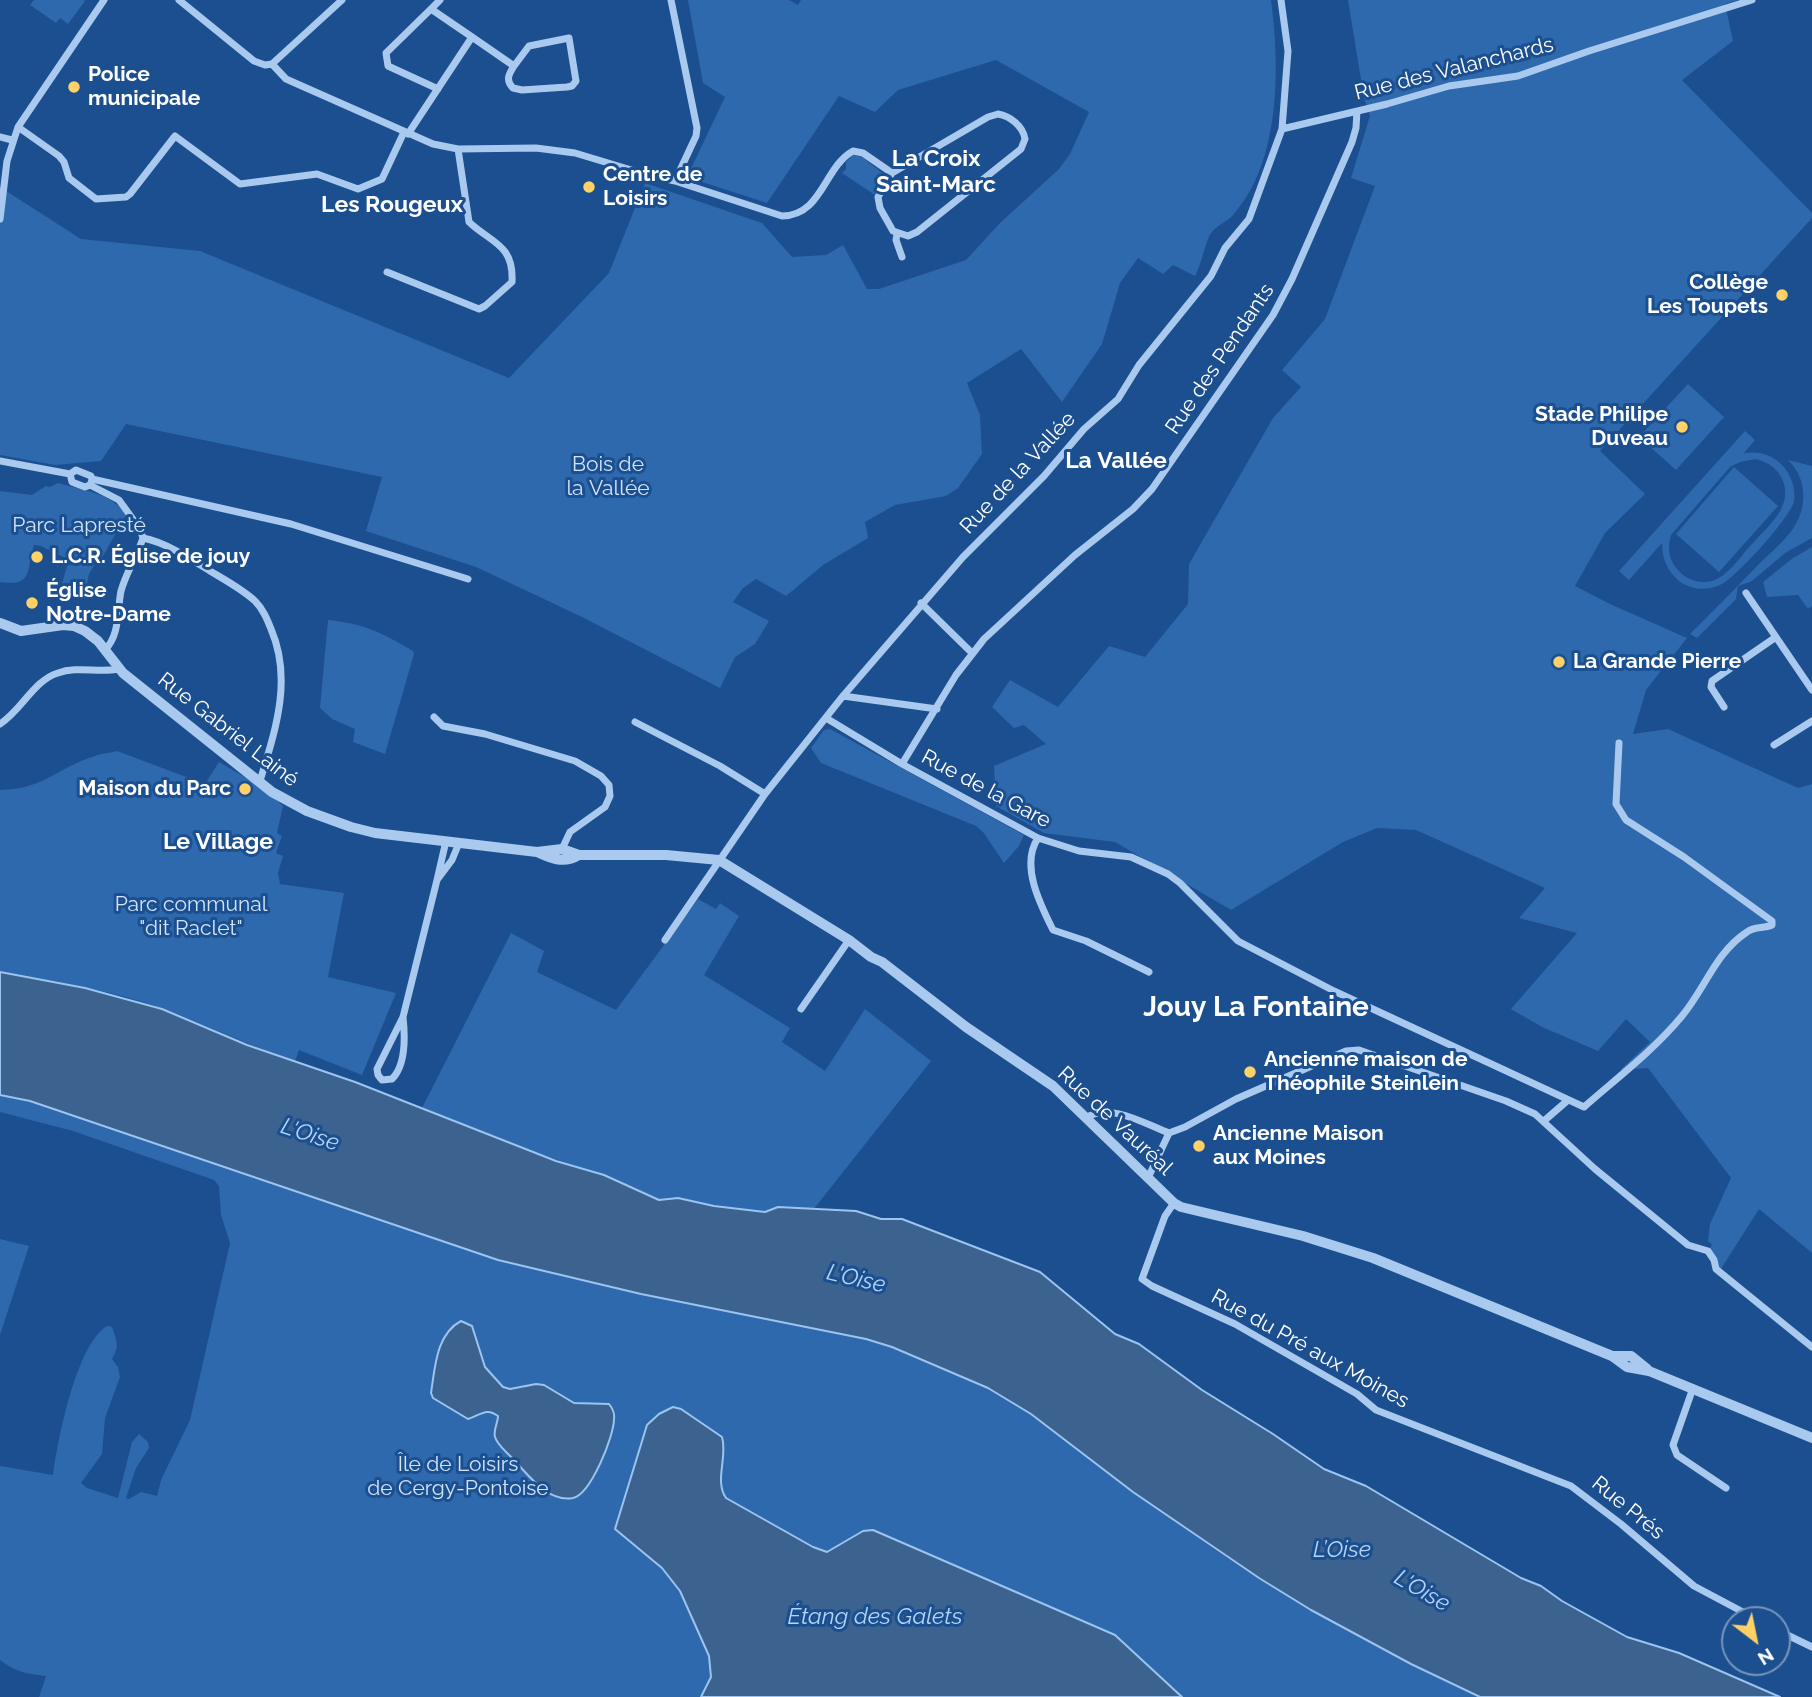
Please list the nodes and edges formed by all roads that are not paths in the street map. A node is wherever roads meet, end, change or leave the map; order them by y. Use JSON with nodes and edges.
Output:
{"nodes":[{"id":1,"x":104,"y":0,"type":"edge"},
{"id":2,"x":179,"y":0,"type":"edge"},
{"id":3,"x":342,"y":0,"type":"edge"},
{"id":4,"x":440,"y":0,"type":"edge"},
{"id":5,"x":671,"y":0,"type":"edge"},
{"id":6,"x":1281,"y":0,"type":"edge"},
{"id":7,"x":1752,"y":0,"type":"edge"},
{"id":8,"x":431,"y":9,"type":"junction"},
{"id":9,"x":472,"y":37,"type":"junction"},
{"id":10,"x":272,"y":64,"type":"junction"},
{"id":11,"x":514,"y":66,"type":"junction"},
{"id":12,"x":438,"y":89,"type":"junction"},
{"id":13,"x":1357,"y":111,"type":"junction"},
{"id":14,"x":18,"y":127,"type":"junction"},
{"id":15,"x":1282,"y":129,"type":"junction"},
{"id":16,"x":406,"y":133,"type":"junction"},
{"id":17,"x":0,"y":137,"type":"edge"},
{"id":18,"x":12,"y":140,"type":"junction"},
{"id":19,"x":458,"y":149,"type":"junction"},
{"id":20,"x":892,"y":173,"type":"junction"},
{"id":21,"x":675,"y":181,"type":"junction"},
{"id":22,"x":0,"y":219,"type":"edge"},
{"id":23,"x":897,"y":234,"type":"junction"},
{"id":24,"x":902,"y":257,"type":"dead end"},
{"id":25,"x":387,"y":272,"type":"dead end"},
{"id":26,"x":0,"y":461,"type":"edge"},
{"id":27,"x":91,"y":482,"type":"junction"},
{"id":28,"x":143,"y":538,"type":"junction"},
{"id":29,"x":468,"y":579,"type":"dead end"},
{"id":30,"x":1745,"y":593,"type":"dead end"},
{"id":31,"x":921,"y":603,"type":"junction"},
{"id":32,"x":0,"y":623,"type":"edge"},
{"id":33,"x":1776,"y":637,"type":"junction"},
{"id":34,"x":105,"y":650,"type":"junction"},
{"id":35,"x":972,"y":653,"type":"junction"},
{"id":36,"x":119,"y":669,"type":"junction"},
{"id":37,"x":1812,"y":690,"type":"edge"},
{"id":38,"x":843,"y":696,"type":"junction"},
{"id":39,"x":1724,"y":707,"type":"dead end"},
{"id":40,"x":937,"y":709,"type":"junction"},
{"id":41,"x":435,"y":716,"type":"dead end"},
{"id":42,"x":825,"y":718,"type":"junction"},
{"id":43,"x":1812,"y":721,"type":"edge"},
{"id":44,"x":635,"y":722,"type":"dead end"},
{"id":45,"x":0,"y":724,"type":"edge"},
{"id":46,"x":1619,"y":743,"type":"dead end"},
{"id":47,"x":1774,"y":745,"type":"dead end"},
{"id":48,"x":902,"y":764,"type":"junction"},
{"id":49,"x":260,"y":781,"type":"junction"},
{"id":50,"x":765,"y":794,"type":"junction"},
{"id":51,"x":1038,"y":838,"type":"junction"},
{"id":52,"x":446,"y":841,"type":"junction"},
{"id":53,"x":459,"y":843,"type":"junction"},
{"id":54,"x":562,"y":849,"type":"junction"},
{"id":55,"x":537,"y":852,"type":"junction"},
{"id":56,"x":579,"y":855,"type":"junction"},
{"id":57,"x":719,"y":860,"type":"junction"},
{"id":58,"x":437,"y":880,"type":"junction"},
{"id":59,"x":665,"y":940,"type":"dead end"},
{"id":60,"x":849,"y":940,"type":"junction"},
{"id":61,"x":1149,"y":972,"type":"dead end"},
{"id":62,"x":801,"y":1009,"type":"dead end"},
{"id":63,"x":403,"y":1017,"type":"junction"},
{"id":64,"x":1567,"y":1101,"type":"junction"},
{"id":65,"x":1086,"y":1118,"type":"junction"},
{"id":66,"x":1545,"y":1120,"type":"junction"},
{"id":67,"x":1169,"y":1133,"type":"junction"},
{"id":68,"x":1148,"y":1178,"type":"junction"},
{"id":69,"x":1174,"y":1203,"type":"junction"},
{"id":70,"x":1812,"y":1348,"type":"edge"},
{"id":71,"x":1693,"y":1388,"type":"junction"},
{"id":72,"x":1812,"y":1437,"type":"edge"},
{"id":73,"x":1464,"y":1445,"type":"joint"},
{"id":74,"x":1726,"y":1488,"type":"dead end"},
{"id":75,"x":1732,"y":1606,"type":"edge"},
{"id":76,"x":1791,"y":1637,"type":"edge"},
{"id":77,"x":1812,"y":1647,"type":"edge"}],
"edges":[{"from":1,"to":14,"type":"street"},
{"from":2,"to":10,"type":"street"},
{"from":3,"to":10,"type":"street"},
{"from":4,"to":8,"type":"street"},
{"from":5,"to":21,"type":"street"},
{"from":6,"to":15,"type":"street","name":"Rue de la Vallée"},
{"from":7,"to":13,"type":"street","name":"Rue des Valanchards"},
{"from":8,"to":9,"type":"street"},
{"from":8,"to":12,"type":"street"},
{"from":9,"to":11,"type":"street"},
{"from":9,"to":12,"type":"street"},
{"from":10,"to":16,"type":"street"},
{"from":11,"to":11,"type":"street"},
{"from":12,"to":16,"type":"street"},
{"from":13,"to":15,"type":"street","name":"Rue des Valanchards"},
{"from":13,"to":35,"type":"street","name":"Rue des Pendants"},
{"from":14,"to":16,"type":"street"},
{"from":14,"to":18,"type":"street"},
{"from":15,"to":31,"type":"street","name":"Rue de la Vallée"},
{"from":16,"to":19,"type":"street"},
{"from":17,"to":18,"type":"street"},
{"from":18,"to":22,"type":"street"},
{"from":19,"to":21,"type":"street"},
{"from":19,"to":25,"type":"street"},
{"from":20,"to":21,"type":"street"},
{"from":20,"to":23,"type":"street"},
{"from":20,"to":23,"type":"street"},
{"from":23,"to":24,"type":"street"},
{"from":26,"to":27,"type":"street"},
{"from":27,"to":28,"type":"street"},
{"from":27,"to":29,"type":"street"},
{"from":28,"to":34,"type":"street"},
{"from":28,"to":49,"type":"street"},
{"from":30,"to":33,"type":"street"},
{"from":31,"to":35,"type":"street"},
{"from":31,"to":38,"type":"street","name":"Rue de la Vallée"},
{"from":32,"to":34,"type":"street","name":"Rue Gabriel Lainé"},
{"from":33,"to":37,"type":"street"},
{"from":33,"to":39,"type":"street"},
{"from":34,"to":36,"type":"street","name":"Rue Gabriel Lainé"},
{"from":35,"to":40,"type":"street","name":"Rue des Pendants"},
{"from":36,"to":45,"type":"street"},
{"from":36,"to":49,"type":"street","name":"Rue Gabriel Lainé"},
{"from":38,"to":40,"type":"street"},
{"from":38,"to":42,"type":"street","name":"Rue de la Vallée"},
{"from":40,"to":48,"type":"street","name":"Rue des Pendants"},
{"from":41,"to":54,"type":"street"},
{"from":42,"to":48,"type":"street","name":"Rue de la Gare"},
{"from":42,"to":50,"type":"street","name":"Rue de la Vallée"},
{"from":43,"to":47,"type":"street"},
{"from":44,"to":50,"type":"street"},
{"from":46,"to":64,"type":"street","name":"Rue de la Gare"},
{"from":48,"to":51,"type":"street","name":"Rue de la Gare"},
{"from":49,"to":52,"type":"street","name":"Rue Gabriel Lainé"},
{"from":50,"to":57,"type":"street","name":"Rue de la Vallée"},
{"from":51,"to":61,"type":"street"},
{"from":51,"to":64,"type":"street","name":"Rue de la Gare"},
{"from":52,"to":53,"type":"street","name":"Rue Gabriel Lainé"},
{"from":52,"to":58,"type":"street"},
{"from":53,"to":55,"type":"street","name":"Rue Gabriel Lainé"},
{"from":53,"to":58,"type":"street"},
{"from":54,"to":55,"type":"street","name":"Rue Gabriel Lainé"},
{"from":54,"to":56,"type":"street","name":"Rue Gabriel Lainé"},
{"from":55,"to":56,"type":"street","name":"Rue Gabriel Lainé"},
{"from":56,"to":57,"type":"street","name":"Rue Gabriel Lainé"},
{"from":57,"to":59,"type":"street","name":"Rue de la Vallée"},
{"from":57,"to":60,"type":"street","name":"Rue de Vauréal"},
{"from":58,"to":63,"type":"street"},
{"from":60,"to":62,"type":"street"},
{"from":60,"to":65,"type":"street","name":"Rue de Vauréal"},
{"from":63,"to":63,"type":"street"},
{"from":64,"to":66,"type":"street"},
{"from":65,"to":67,"type":"street"},
{"from":65,"to":68,"type":"street","name":"Rue de Vauréal"},
{"from":66,"to":67,"type":"street"},
{"from":66,"to":70,"type":"street"},
{"from":67,"to":68,"type":"street"},
{"from":68,"to":69,"type":"street","name":"Rue de Vauréal"},
{"from":69,"to":71,"type":"street","name":"Rue de Vauréal"},
{"from":69,"to":73,"type":"street","name":"Rue du Pré aux Moines"},
{"from":71,"to":72,"type":"street","name":"Rue de Vauréal"},
{"from":71,"to":74,"type":"street"},
{"from":73,"to":75,"type":"street","name":"Rue Prés"},
{"from":76,"to":77,"type":"street"}]}
